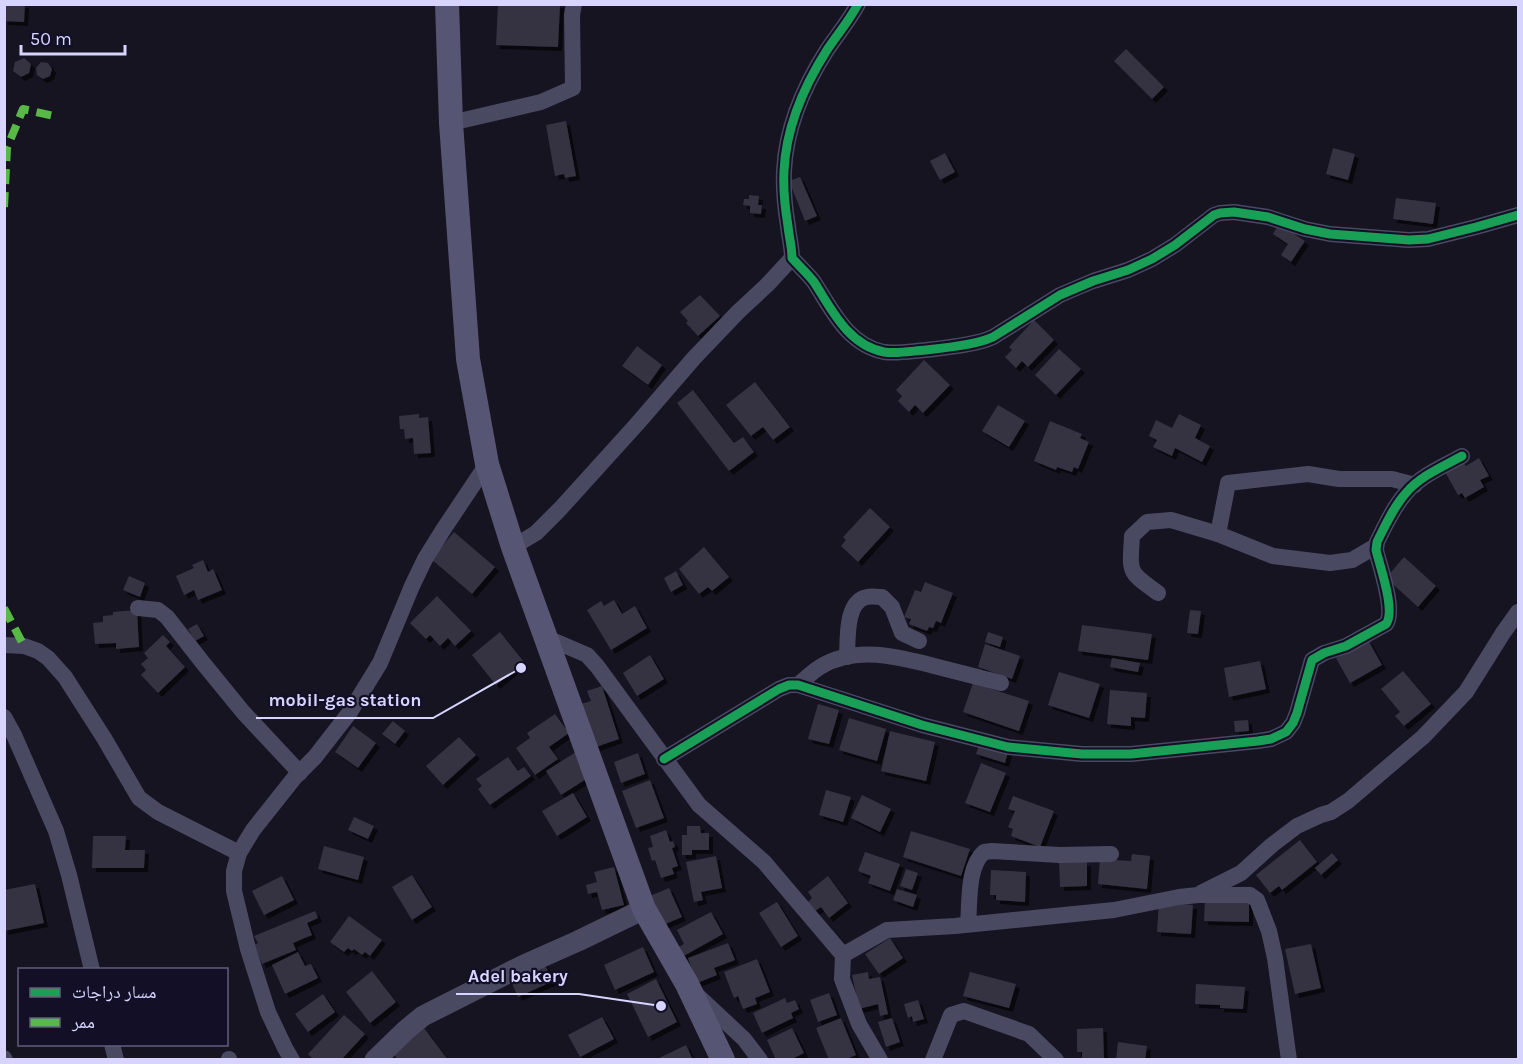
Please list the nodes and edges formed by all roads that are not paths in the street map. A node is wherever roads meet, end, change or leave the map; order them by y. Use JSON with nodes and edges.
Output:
{"nodes":[{"id":1,"x":447,"y":4,"type":"edge"},
{"id":2,"x":574,"y":4,"type":"edge"},
{"id":3,"x":858,"y":4,"type":"edge"},
{"id":4,"x":451,"y":123,"type":"junction"},
{"id":5,"x":1518,"y":215,"type":"edge"},
{"id":6,"x":792,"y":258,"type":"junction"},
{"id":7,"x":1462,"y":456,"type":"dead end"},
{"id":8,"x":487,"y":464,"type":"junction"},
{"id":9,"x":1415,"y":485,"type":"junction"},
{"id":10,"x":1218,"y":534,"type":"junction"},
{"id":11,"x":1376,"y":546,"type":"junction"},
{"id":12,"x":513,"y":547,"type":"junction"},
{"id":13,"x":1158,"y":592,"type":"dead end"},
{"id":14,"x":138,"y":609,"type":"dead end"},
{"id":15,"x":1518,"y":612,"type":"edge"},
{"id":16,"x":545,"y":637,"type":"junction"},
{"id":17,"x":919,"y":641,"type":"dead end"},
{"id":18,"x":4,"y":645,"type":"edge"},
{"id":19,"x":847,"y":657,"type":"junction"},
{"id":20,"x":1001,"y":683,"type":"dead end"},
{"id":21,"x":798,"y":685,"type":"junction"},
{"id":22,"x":4,"y":717,"type":"edge"},
{"id":23,"x":664,"y":759,"type":"junction"},
{"id":24,"x":300,"y":772,"type":"junction"},
{"id":25,"x":239,"y":853,"type":"junction"},
{"id":26,"x":1111,"y":854,"type":"dead end"},
{"id":27,"x":1198,"y":895,"type":"junction"},
{"id":28,"x":644,"y":909,"type":"junction"},
{"id":29,"x":969,"y":924,"type":"junction"},
{"id":30,"x":843,"y":955,"type":"junction"},
{"id":31,"x":92,"y":968,"type":"edge"},
{"id":32,"x":687,"y":984,"type":"junction"},
{"id":33,"x":292,"y":1059,"type":"edge"},
{"id":34,"x":375,"y":1059,"type":"edge"},
{"id":35,"x":723,"y":1059,"type":"edge"},
{"id":36,"x":760,"y":1059,"type":"edge"},
{"id":37,"x":880,"y":1059,"type":"edge"},
{"id":38,"x":933,"y":1059,"type":"edge"},
{"id":39,"x":1056,"y":1059,"type":"edge"},
{"id":40,"x":1288,"y":1059,"type":"edge"}],
"edges":[{"from":1,"to":4,"type":"main road"},
{"from":2,"to":4,"type":"street"},
{"from":3,"to":6,"type":"street"},
{"from":4,"to":8,"type":"main road"},
{"from":5,"to":6,"type":"street"},
{"from":6,"to":12,"type":"street"},
{"from":7,"to":9,"type":"street"},
{"from":8,"to":12,"type":"main road"},
{"from":8,"to":24,"type":"street"},
{"from":9,"to":10,"type":"street"},
{"from":9,"to":11,"type":"street"},
{"from":10,"to":11,"type":"street"},
{"from":10,"to":13,"type":"street"},
{"from":11,"to":21,"type":"street"},
{"from":12,"to":16,"type":"main road"},
{"from":14,"to":24,"type":"street"},
{"from":15,"to":27,"type":"street"},
{"from":16,"to":23,"type":"street"},
{"from":16,"to":28,"type":"main road"},
{"from":17,"to":19,"type":"street"},
{"from":18,"to":25,"type":"street"},
{"from":19,"to":20,"type":"street"},
{"from":19,"to":21,"type":"street"},
{"from":21,"to":23,"type":"street"},
{"from":22,"to":31,"type":"street"},
{"from":23,"to":30,"type":"street"},
{"from":24,"to":25,"type":"street"},
{"from":25,"to":33,"type":"street"},
{"from":26,"to":29,"type":"street"},
{"from":27,"to":29,"type":"street"},
{"from":27,"to":40,"type":"street"},
{"from":28,"to":32,"type":"main road"},
{"from":28,"to":34,"type":"street"},
{"from":29,"to":30,"type":"street"},
{"from":30,"to":37,"type":"street"},
{"from":32,"to":35,"type":"main road"},
{"from":32,"to":36,"type":"street"},
{"from":38,"to":39,"type":"street"}]}
